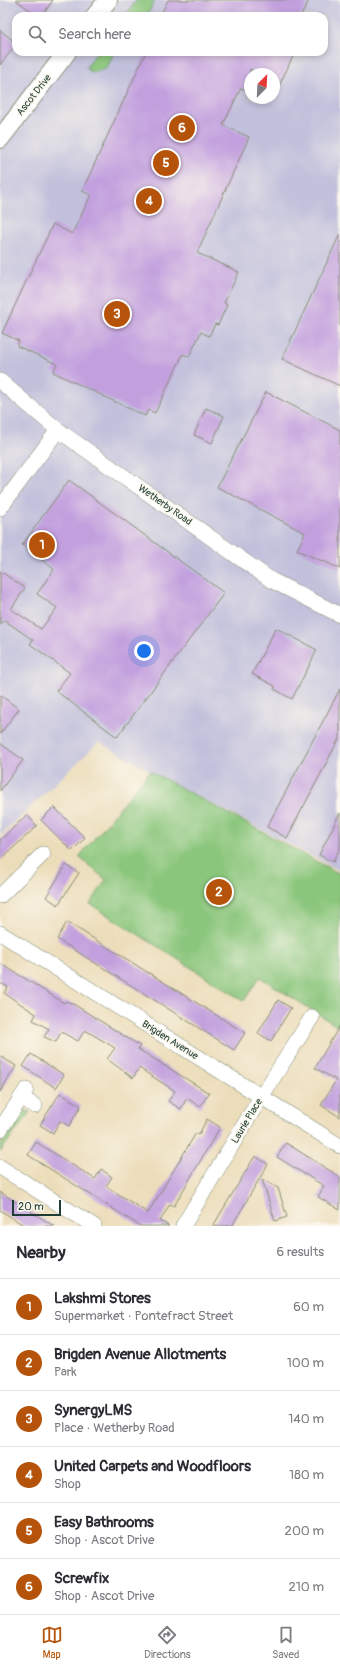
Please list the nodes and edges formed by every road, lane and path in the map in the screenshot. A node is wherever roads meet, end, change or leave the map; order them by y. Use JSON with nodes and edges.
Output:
{"nodes":[{"id":1,"x":108,"y":0,"type":"edge"},
{"id":2,"x":98,"y":12,"type":"edge"},
{"id":3,"x":64,"y":56,"type":"edge"},
{"id":4,"x":0,"y":138,"type":"edge"},
{"id":5,"x":0,"y":382,"type":"edge"},
{"id":6,"x":58,"y":430,"type":"junction"},
{"id":7,"x":0,"y":508,"type":"edge"},
{"id":8,"x":340,"y":615,"type":"edge"},
{"id":9,"x":43,"y":854,"type":"dead end"},
{"id":10,"x":0,"y":896,"type":"edge"},
{"id":11,"x":0,"y":933,"type":"edge"},
{"id":12,"x":312,"y":1017,"type":"dead end"},
{"id":13,"x":261,"y":1097,"type":"junction"},
{"id":14,"x":35,"y":1106,"type":"dead end"},
{"id":15,"x":0,"y":1130,"type":"edge"},
{"id":16,"x":340,"y":1146,"type":"edge"},
{"id":17,"x":0,"y":1167,"type":"edge"},
{"id":18,"x":94,"y":1226,"type":"edge"},
{"id":19,"x":183,"y":1226,"type":"edge"}],
"edges":[{"from":1,"to":2,"type":"street"},
{"from":3,"to":4,"type":"street","name":"Ascot Drive"},
{"from":5,"to":6,"type":"street","name":"Wetherby Road"},
{"from":6,"to":7,"type":"street"},
{"from":6,"to":8,"type":"street","name":"Wetherby Road"},
{"from":9,"to":10,"type":"street"},
{"from":11,"to":13,"type":"street","name":"Brigden Avenue"},
{"from":12,"to":13,"type":"street","name":"Laurie Place"},
{"from":13,"to":16,"type":"street","name":"Brigden Avenue"},
{"from":13,"to":19,"type":"street","name":"Laurie Place"},
{"from":14,"to":15,"type":"street"},
{"from":17,"to":18,"type":"street"}]}
